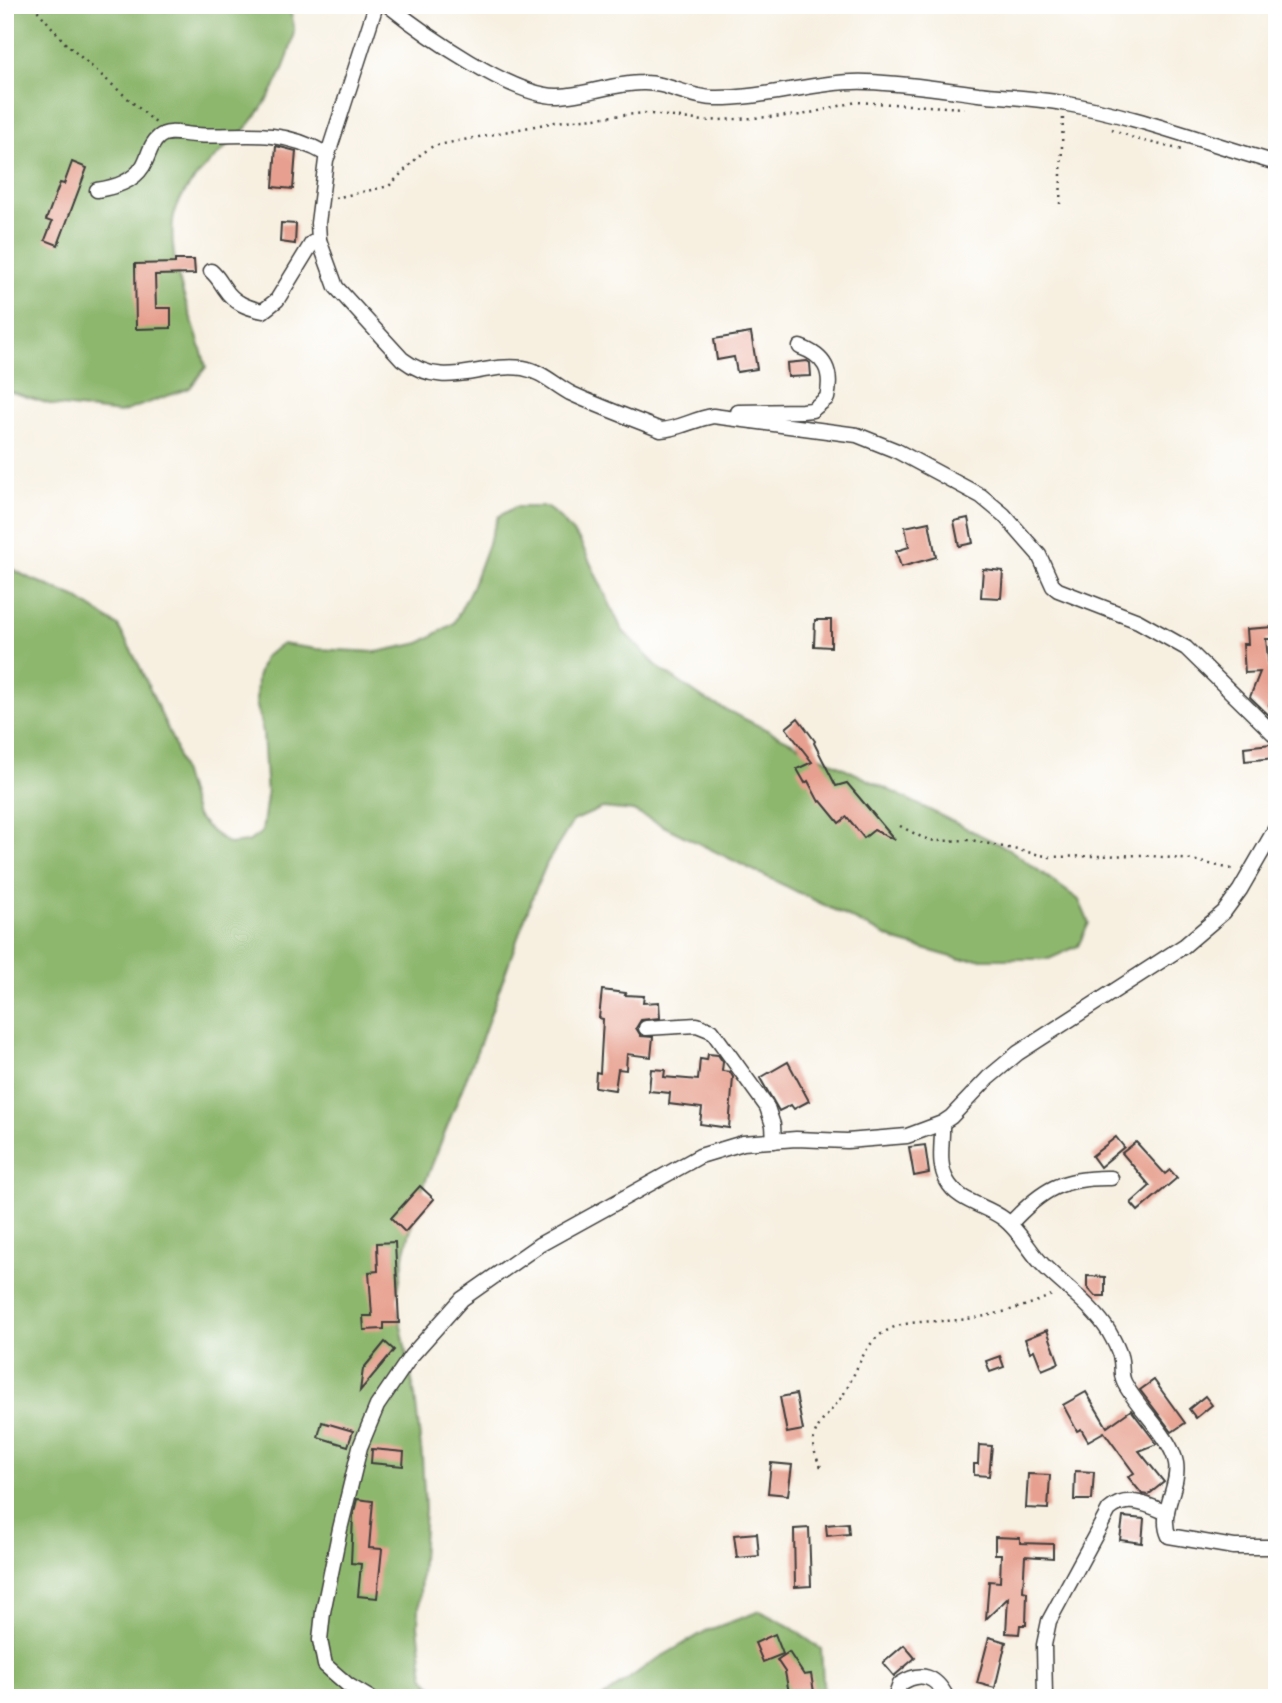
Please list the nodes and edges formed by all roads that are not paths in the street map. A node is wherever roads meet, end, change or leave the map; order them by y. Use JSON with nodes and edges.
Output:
{"nodes":[{"id":1,"x":376,"y":5,"type":"edge"},
{"id":2,"x":388,"y":5,"type":"edge"},
{"id":3,"x":328,"y":155,"type":"junction"},
{"id":4,"x":1277,"y":163,"type":"edge"},
{"id":5,"x":97,"y":190,"type":"dead end"},
{"id":6,"x":319,"y":240,"type":"junction"},
{"id":7,"x":212,"y":271,"type":"dead end"},
{"id":8,"x":800,"y":347,"type":"dead end"},
{"id":9,"x":723,"y":417,"type":"junction"},
{"id":10,"x":1277,"y":737,"type":"edge"},
{"id":11,"x":1277,"y":826,"type":"edge"},
{"id":12,"x":646,"y":1028,"type":"dead end"},
{"id":13,"x":942,"y":1124,"type":"junction"},
{"id":14,"x":774,"y":1141,"type":"junction"},
{"id":15,"x":1111,"y":1178,"type":"dead end"},
{"id":16,"x":1010,"y":1224,"type":"junction"},
{"id":17,"x":1167,"y":1513,"type":"junction"},
{"id":18,"x":1277,"y":1547,"type":"edge"},
{"id":19,"x":370,"y":1698,"type":"edge"},
{"id":20,"x":895,"y":1698,"type":"edge"},
{"id":21,"x":947,"y":1698,"type":"edge"},
{"id":22,"x":1045,"y":1698,"type":"edge"}],
"edges":[{"from":1,"to":3,"type":"street"},
{"from":2,"to":4,"type":"street"},
{"from":3,"to":5,"type":"street"},
{"from":3,"to":6,"type":"street"},
{"from":6,"to":7,"type":"street"},
{"from":6,"to":9,"type":"street"},
{"from":8,"to":9,"type":"street"},
{"from":9,"to":10,"type":"street"},
{"from":11,"to":13,"type":"street"},
{"from":12,"to":14,"type":"street"},
{"from":13,"to":14,"type":"street"},
{"from":13,"to":16,"type":"street"},
{"from":14,"to":19,"type":"street"},
{"from":15,"to":16,"type":"street"},
{"from":16,"to":17,"type":"street"},
{"from":17,"to":18,"type":"street"},
{"from":17,"to":22,"type":"street"},
{"from":20,"to":21,"type":"street"}]}
